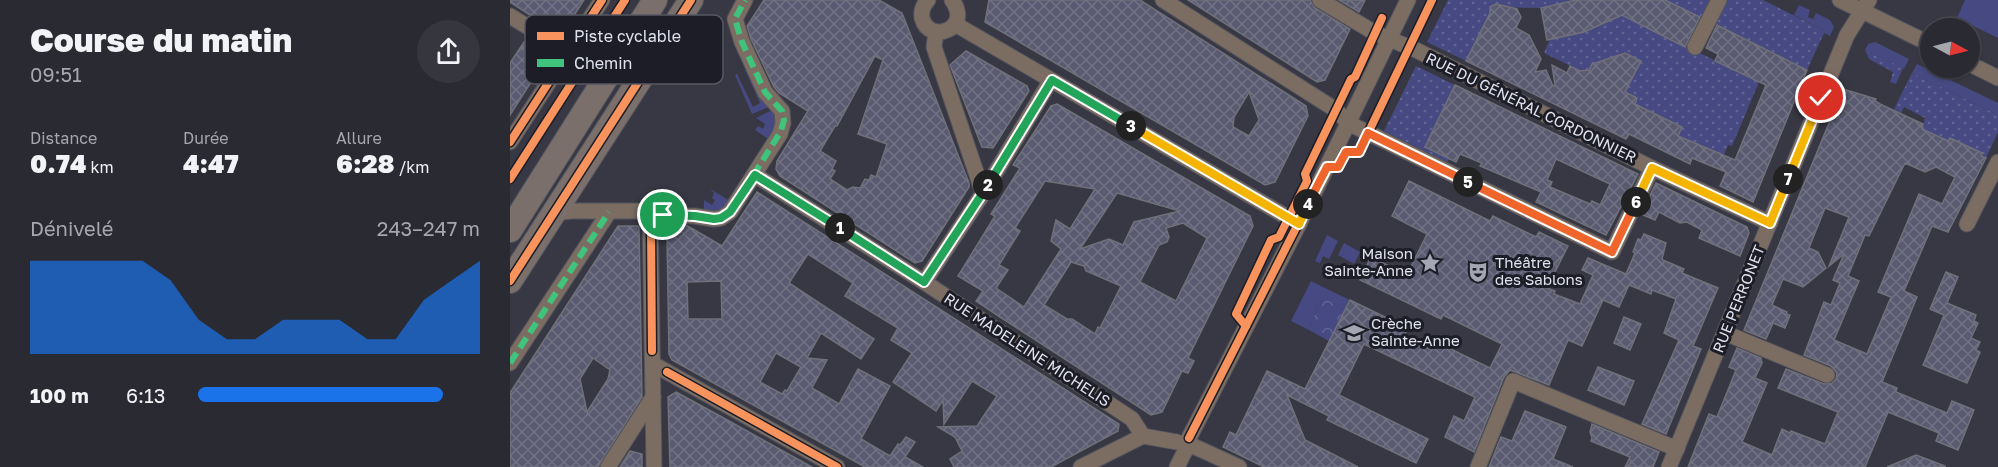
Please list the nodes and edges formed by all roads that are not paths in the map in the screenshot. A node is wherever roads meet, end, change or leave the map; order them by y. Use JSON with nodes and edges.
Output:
{"nodes":[{"id":1,"x":602,"y":0,"type":"edge"},
{"id":2,"x":655,"y":0,"type":"edge"},
{"id":3,"x":691,"y":0,"type":"edge"},
{"id":4,"x":745,"y":0,"type":"edge"},
{"id":5,"x":952,"y":0,"type":"edge"},
{"id":6,"x":1163,"y":0,"type":"edge"},
{"id":7,"x":1320,"y":0,"type":"edge"},
{"id":8,"x":1408,"y":0,"type":"edge"},
{"id":9,"x":1719,"y":0,"type":"edge"},
{"id":10,"x":1840,"y":0,"type":"edge"},
{"id":11,"x":923,"y":1,"type":"edge"},
{"id":12,"x":1865,"y":5,"type":"edge"},
{"id":13,"x":592,"y":15,"type":"edge"},
{"id":14,"x":646,"y":15,"type":"edge"},
{"id":15,"x":681,"y":15,"type":"edge"},
{"id":16,"x":510,"y":16,"type":"edge"},
{"id":17,"x":955,"y":24,"type":"junction"},
{"id":18,"x":525,"y":25,"type":"edge"},
{"id":19,"x":936,"y":32,"type":"junction"},
{"id":20,"x":1920,"y":38,"type":"edge"},
{"id":21,"x":1388,"y":40,"type":"junction"},
{"id":22,"x":1695,"y":47,"type":"dead end"},
{"id":23,"x":1980,"y":68,"type":"edge"},
{"id":24,"x":1998,"y":78,"type":"edge"},
{"id":25,"x":1052,"y":80,"type":"junction"},
{"id":26,"x":548,"y":84,"type":"edge"},
{"id":27,"x":602,"y":84,"type":"edge"},
{"id":28,"x":637,"y":84,"type":"edge"},
{"id":29,"x":1348,"y":123,"type":"junction"},
{"id":30,"x":510,"y":142,"type":"edge"},
{"id":31,"x":1998,"y":162,"type":"edge"},
{"id":32,"x":1652,"y":168,"type":"junction"},
{"id":33,"x":755,"y":175,"type":"junction"},
{"id":34,"x":983,"y":193,"type":"junction"},
{"id":35,"x":650,"y":211,"type":"junction"},
{"id":36,"x":609,"y":212,"type":"junction"},
{"id":37,"x":554,"y":213,"type":"junction"},
{"id":38,"x":1770,"y":223,"type":"junction"},
{"id":39,"x":1299,"y":224,"type":"junction"},
{"id":40,"x":1967,"y":224,"type":"dead end"},
{"id":41,"x":510,"y":230,"type":"edge"},
{"id":42,"x":510,"y":281,"type":"edge"},
{"id":43,"x":924,"y":282,"type":"junction"},
{"id":44,"x":1725,"y":333,"type":"junction"},
{"id":45,"x":510,"y":363,"type":"edge"},
{"id":46,"x":653,"y":364,"type":"junction"},
{"id":47,"x":1827,"y":375,"type":"dead end"},
{"id":48,"x":653,"y":397,"type":"junction"},
{"id":49,"x":1143,"y":436,"type":"junction"},
{"id":50,"x":1186,"y":444,"type":"junction"},
{"id":51,"x":1677,"y":449,"type":"junction"},
{"id":52,"x":608,"y":467,"type":"edge"},
{"id":53,"x":654,"y":467,"type":"edge"},
{"id":54,"x":837,"y":467,"type":"edge"},
{"id":55,"x":1081,"y":467,"type":"edge"},
{"id":56,"x":1177,"y":467,"type":"edge"},
{"id":57,"x":1239,"y":467,"type":"edge"},
{"id":58,"x":1478,"y":467,"type":"edge"},
{"id":59,"x":1669,"y":467,"type":"edge"}],
"edges":[{"from":1,"to":13,"type":"street"},
{"from":2,"to":14,"type":"main road"},
{"from":3,"to":15,"type":"main road"},
{"from":4,"to":33,"type":"street"},
{"from":5,"to":17,"type":"street"},
{"from":6,"to":29,"type":"street"},
{"from":7,"to":21,"type":"street","name":"RUE DU GÉNÉRAL CORDONNIER"},
{"from":8,"to":21,"type":"street"},
{"from":9,"to":22,"type":"street"},
{"from":10,"to":12,"type":"street"},
{"from":11,"to":19,"type":"street"},
{"from":12,"to":20,"type":"street"},
{"from":12,"to":38,"type":"street","name":"RUE PERRONET"},
{"from":16,"to":18,"type":"street"},
{"from":17,"to":19,"type":"street"},
{"from":17,"to":25,"type":"street"},
{"from":19,"to":34,"type":"street"},
{"from":21,"to":29,"type":"street"},
{"from":21,"to":32,"type":"street","name":"RUE DU GÉNÉRAL CORDONNIER"},
{"from":23,"to":24,"type":"street"},
{"from":25,"to":34,"type":"street"},
{"from":25,"to":39,"type":"street"},
{"from":26,"to":30,"type":"street"},
{"from":27,"to":41,"type":"main road"},
{"from":28,"to":37,"type":"main road"},
{"from":29,"to":32,"type":"street"},
{"from":29,"to":39,"type":"street"},
{"from":31,"to":40,"type":"street"},
{"from":32,"to":38,"type":"street","name":"RUE DU GÉNÉRAL CORDONNIER"},
{"from":33,"to":35,"type":"street"},
{"from":33,"to":43,"type":"street","name":"RUE MADELEINE MICHELIS"},
{"from":34,"to":43,"type":"street"},
{"from":35,"to":36,"type":"street"},
{"from":35,"to":46,"type":"street"},
{"from":36,"to":37,"type":"street"},
{"from":36,"to":45,"type":"street"},
{"from":37,"to":42,"type":"main road"},
{"from":38,"to":44,"type":"street","name":"RUE PERRONET"},
{"from":39,"to":50,"type":"street"},
{"from":43,"to":49,"type":"street","name":"RUE MADELEINE MICHELIS"},
{"from":44,"to":47,"type":"street"},
{"from":44,"to":51,"type":"street","name":"RUE PERRONET"},
{"from":46,"to":48,"type":"street"},
{"from":46,"to":54,"type":"street"},
{"from":48,"to":52,"type":"street"},
{"from":48,"to":53,"type":"street"},
{"from":49,"to":50,"type":"street"},
{"from":49,"to":55,"type":"street"},
{"from":50,"to":56,"type":"street"},
{"from":50,"to":57,"type":"street"},
{"from":51,"to":58,"type":"street"},
{"from":51,"to":59,"type":"street","name":"RUE PERRONET"}]}
